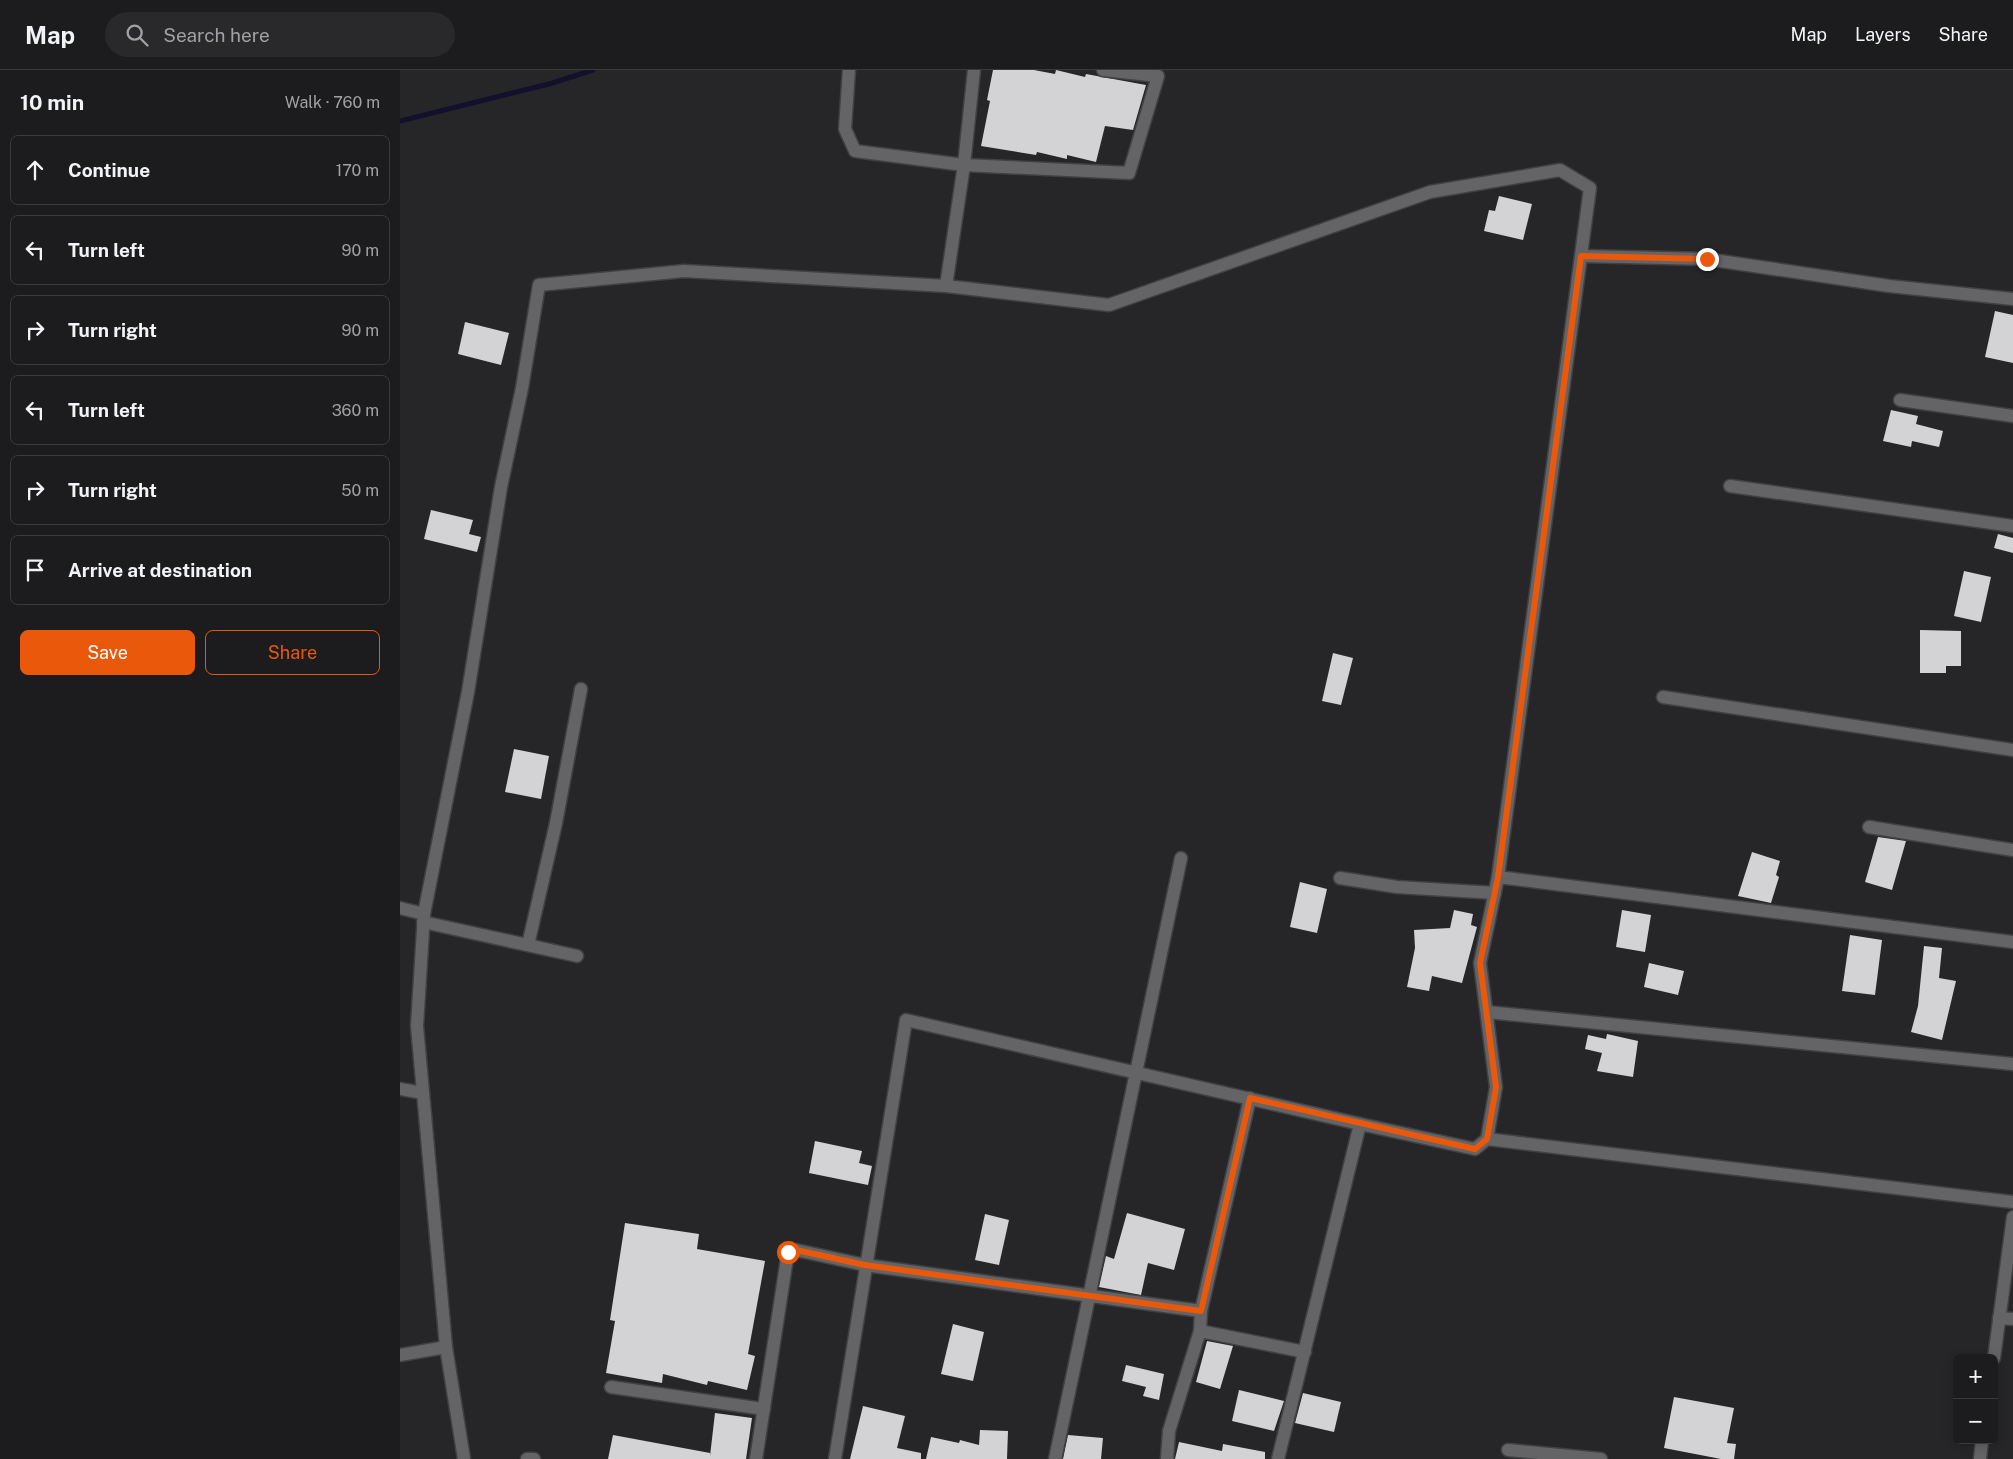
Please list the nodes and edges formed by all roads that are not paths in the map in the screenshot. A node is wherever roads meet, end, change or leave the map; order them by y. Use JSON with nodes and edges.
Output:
{"nodes":[{"id":1,"x":850,"y":70,"type":"edge"},
{"id":2,"x":974,"y":70,"type":"edge"},
{"id":3,"x":1103,"y":70,"type":"edge"},
{"id":4,"x":1159,"y":73,"type":"edge"},
{"id":5,"x":964,"y":165,"type":"junction"},
{"id":6,"x":1581,"y":256,"type":"junction"},
{"id":7,"x":946,"y":286,"type":"junction"},
{"id":8,"x":2013,"y":299,"type":"edge"},
{"id":9,"x":1900,"y":400,"type":"dead end"},
{"id":10,"x":2013,"y":416,"type":"edge"},
{"id":11,"x":1730,"y":486,"type":"dead end"},
{"id":12,"x":2013,"y":526,"type":"edge"},
{"id":13,"x":582,"y":689,"type":"dead end"},
{"id":14,"x":1663,"y":697,"type":"dead end"},
{"id":15,"x":2013,"y":750,"type":"edge"},
{"id":16,"x":1869,"y":827,"type":"dead end"},
{"id":17,"x":2013,"y":850,"type":"edge"},
{"id":18,"x":1181,"y":858,"type":"dead end"},
{"id":19,"x":1498,"y":877,"type":"junction"},
{"id":20,"x":1340,"y":878,"type":"dead end"},
{"id":21,"x":1494,"y":893,"type":"junction"},
{"id":22,"x":400,"y":908,"type":"edge"},
{"id":23,"x":424,"y":918,"type":"junction"},
{"id":24,"x":2013,"y":942,"type":"edge"},
{"id":25,"x":528,"y":945,"type":"junction"},
{"id":26,"x":577,"y":956,"type":"dead end"},
{"id":27,"x":1487,"y":1012,"type":"junction"},
{"id":28,"x":2013,"y":1064,"type":"edge"},
{"id":29,"x":1137,"y":1073,"type":"junction"},
{"id":30,"x":400,"y":1089,"type":"edge"},
{"id":31,"x":423,"y":1093,"type":"junction"},
{"id":32,"x":1250,"y":1098,"type":"junction"},
{"id":33,"x":1360,"y":1124,"type":"junction"},
{"id":34,"x":1487,"y":1139,"type":"junction"},
{"id":35,"x":2013,"y":1202,"type":"edge"},
{"id":36,"x":2013,"y":1217,"type":"edge"},
{"id":37,"x":2010,"y":1257,"type":"edge"},
{"id":38,"x":865,"y":1265,"type":"junction"},
{"id":39,"x":1090,"y":1297,"type":"junction"},
{"id":40,"x":1201,"y":1311,"type":"junction"},
{"id":41,"x":1999,"y":1318,"type":"junction"},
{"id":42,"x":2013,"y":1319,"type":"edge"},
{"id":43,"x":1200,"y":1330,"type":"junction"},
{"id":44,"x":446,"y":1347,"type":"junction"},
{"id":45,"x":1305,"y":1352,"type":"junction"},
{"id":46,"x":1994,"y":1354,"type":"edge"},
{"id":47,"x":400,"y":1355,"type":"edge"},
{"id":48,"x":611,"y":1387,"type":"dead end"},
{"id":49,"x":764,"y":1409,"type":"junction"},
{"id":50,"x":1982,"y":1444,"type":"edge"},
{"id":51,"x":1508,"y":1450,"type":"dead end"},
{"id":52,"x":464,"y":1459,"type":"edge"},
{"id":53,"x":527,"y":1459,"type":"edge"},
{"id":54,"x":534,"y":1459,"type":"edge"},
{"id":55,"x":756,"y":1459,"type":"edge"},
{"id":56,"x":835,"y":1459,"type":"edge"},
{"id":57,"x":1055,"y":1459,"type":"edge"},
{"id":58,"x":1167,"y":1459,"type":"edge"},
{"id":59,"x":1278,"y":1459,"type":"edge"},
{"id":60,"x":1601,"y":1459,"type":"edge"},
{"id":61,"x":1980,"y":1459,"type":"edge"}],
"edges":[{"from":1,"to":5,"type":"street"},
{"from":2,"to":5,"type":"street"},
{"from":3,"to":4,"type":"street"},
{"from":4,"to":5,"type":"street"},
{"from":5,"to":7,"type":"street"},
{"from":6,"to":7,"type":"street"},
{"from":6,"to":8,"type":"street"},
{"from":6,"to":19,"type":"street"},
{"from":7,"to":23,"type":"street"},
{"from":9,"to":10,"type":"street"},
{"from":11,"to":12,"type":"street"},
{"from":13,"to":25,"type":"street"},
{"from":14,"to":15,"type":"street"},
{"from":16,"to":17,"type":"street"},
{"from":18,"to":29,"type":"street"},
{"from":19,"to":21,"type":"street"},
{"from":19,"to":24,"type":"street"},
{"from":20,"to":21,"type":"street"},
{"from":21,"to":27,"type":"street"},
{"from":22,"to":23,"type":"street"},
{"from":23,"to":25,"type":"street"},
{"from":23,"to":31,"type":"street"},
{"from":25,"to":26,"type":"street"},
{"from":27,"to":28,"type":"street"},
{"from":27,"to":34,"type":"street"},
{"from":29,"to":32,"type":"street"},
{"from":29,"to":38,"type":"street"},
{"from":29,"to":39,"type":"street"},
{"from":30,"to":31,"type":"street"},
{"from":31,"to":44,"type":"street"},
{"from":32,"to":33,"type":"street"},
{"from":32,"to":40,"type":"street"},
{"from":33,"to":34,"type":"street"},
{"from":33,"to":45,"type":"street"},
{"from":34,"to":35,"type":"street"},
{"from":36,"to":37,"type":"street"},
{"from":37,"to":41,"type":"street"},
{"from":38,"to":39,"type":"street"},
{"from":38,"to":49,"type":"street"},
{"from":38,"to":56,"type":"street"},
{"from":39,"to":40,"type":"street"},
{"from":39,"to":57,"type":"street"},
{"from":40,"to":43,"type":"street"},
{"from":41,"to":42,"type":"street"},
{"from":41,"to":46,"type":"street"},
{"from":43,"to":45,"type":"street"},
{"from":43,"to":58,"type":"street"},
{"from":44,"to":47,"type":"street"},
{"from":44,"to":52,"type":"street"},
{"from":45,"to":59,"type":"street"},
{"from":48,"to":49,"type":"street"},
{"from":49,"to":55,"type":"street"},
{"from":50,"to":61,"type":"street"},
{"from":51,"to":60,"type":"street"},
{"from":53,"to":54,"type":"street"}]}
